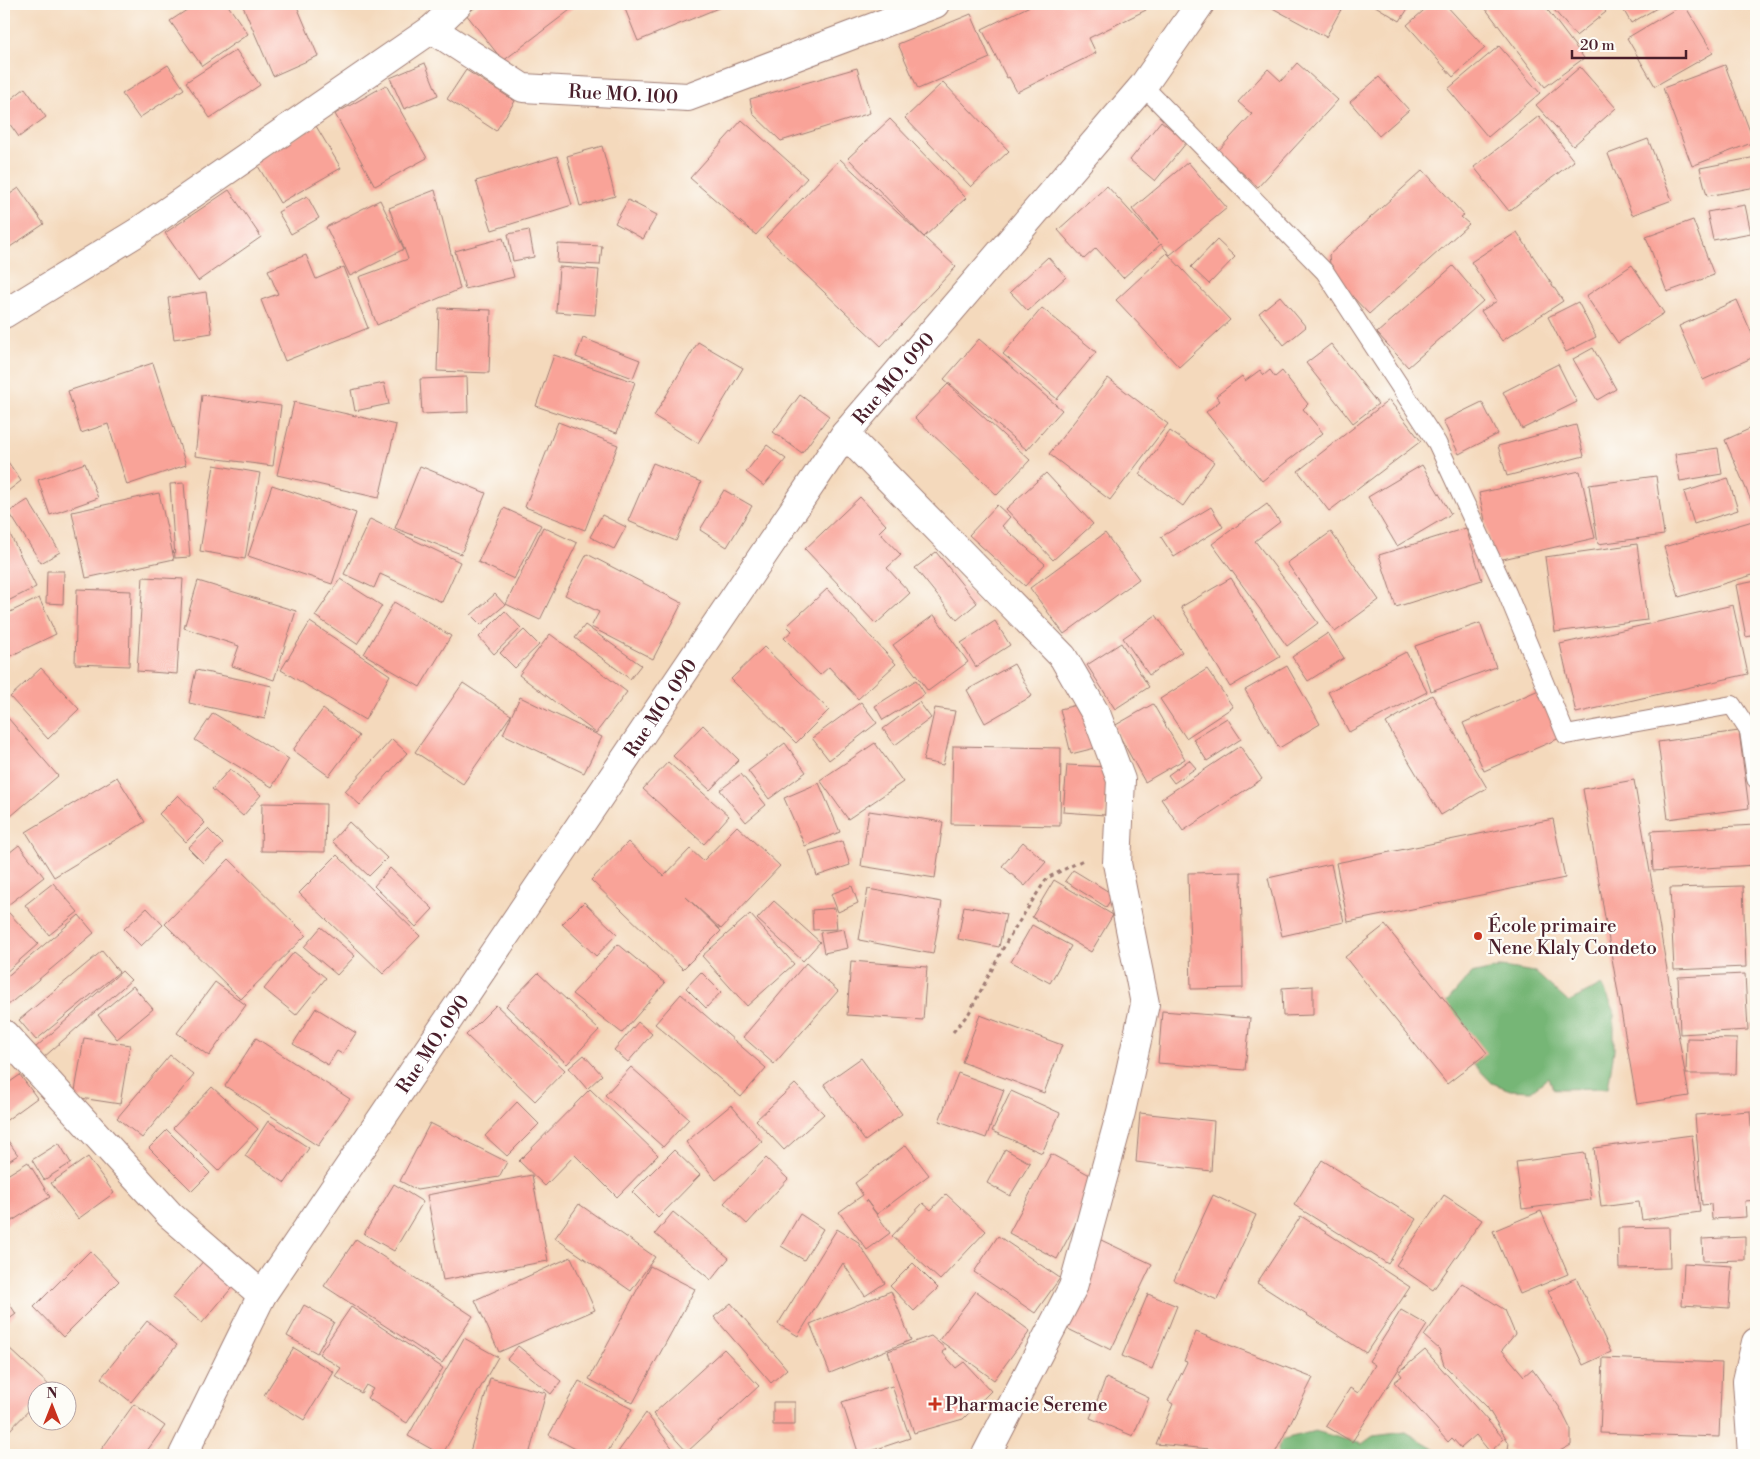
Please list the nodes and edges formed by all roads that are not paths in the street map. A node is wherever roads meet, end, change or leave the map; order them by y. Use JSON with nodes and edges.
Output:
{"nodes":[{"id":1,"x":458,"y":4,"type":"edge"},
{"id":2,"x":935,"y":4,"type":"edge"},
{"id":3,"x":1200,"y":4,"type":"edge"},
{"id":4,"x":432,"y":29,"type":"junction"},
{"id":5,"x":1143,"y":86,"type":"junction"},
{"id":6,"x":4,"y":314,"type":"edge"},
{"id":7,"x":845,"y":434,"type":"junction"},
{"id":8,"x":1756,"y":779,"type":"edge"},
{"id":9,"x":4,"y":1034,"type":"edge"},
{"id":10,"x":262,"y":1295,"type":"junction"},
{"id":11,"x":1756,"y":1342,"type":"edge"},
{"id":12,"x":183,"y":1455,"type":"edge"},
{"id":13,"x":986,"y":1455,"type":"edge"},
{"id":14,"x":1752,"y":1455,"type":"edge"}],
"edges":[{"from":1,"to":4,"type":"street"},
{"from":2,"to":4,"type":"street","name":"Rue MO. 100"},
{"from":3,"to":5,"type":"street","name":"Rue MO. 090"},
{"from":4,"to":6,"type":"street"},
{"from":5,"to":7,"type":"street","name":"Rue MO. 090"},
{"from":5,"to":8,"type":"lane"},
{"from":7,"to":10,"type":"street","name":"Rue MO. 090"},
{"from":7,"to":13,"type":"street"},
{"from":9,"to":10,"type":"street"},
{"from":10,"to":12,"type":"street","name":"Rue MO. 090"},
{"from":11,"to":14,"type":"street"}]}
